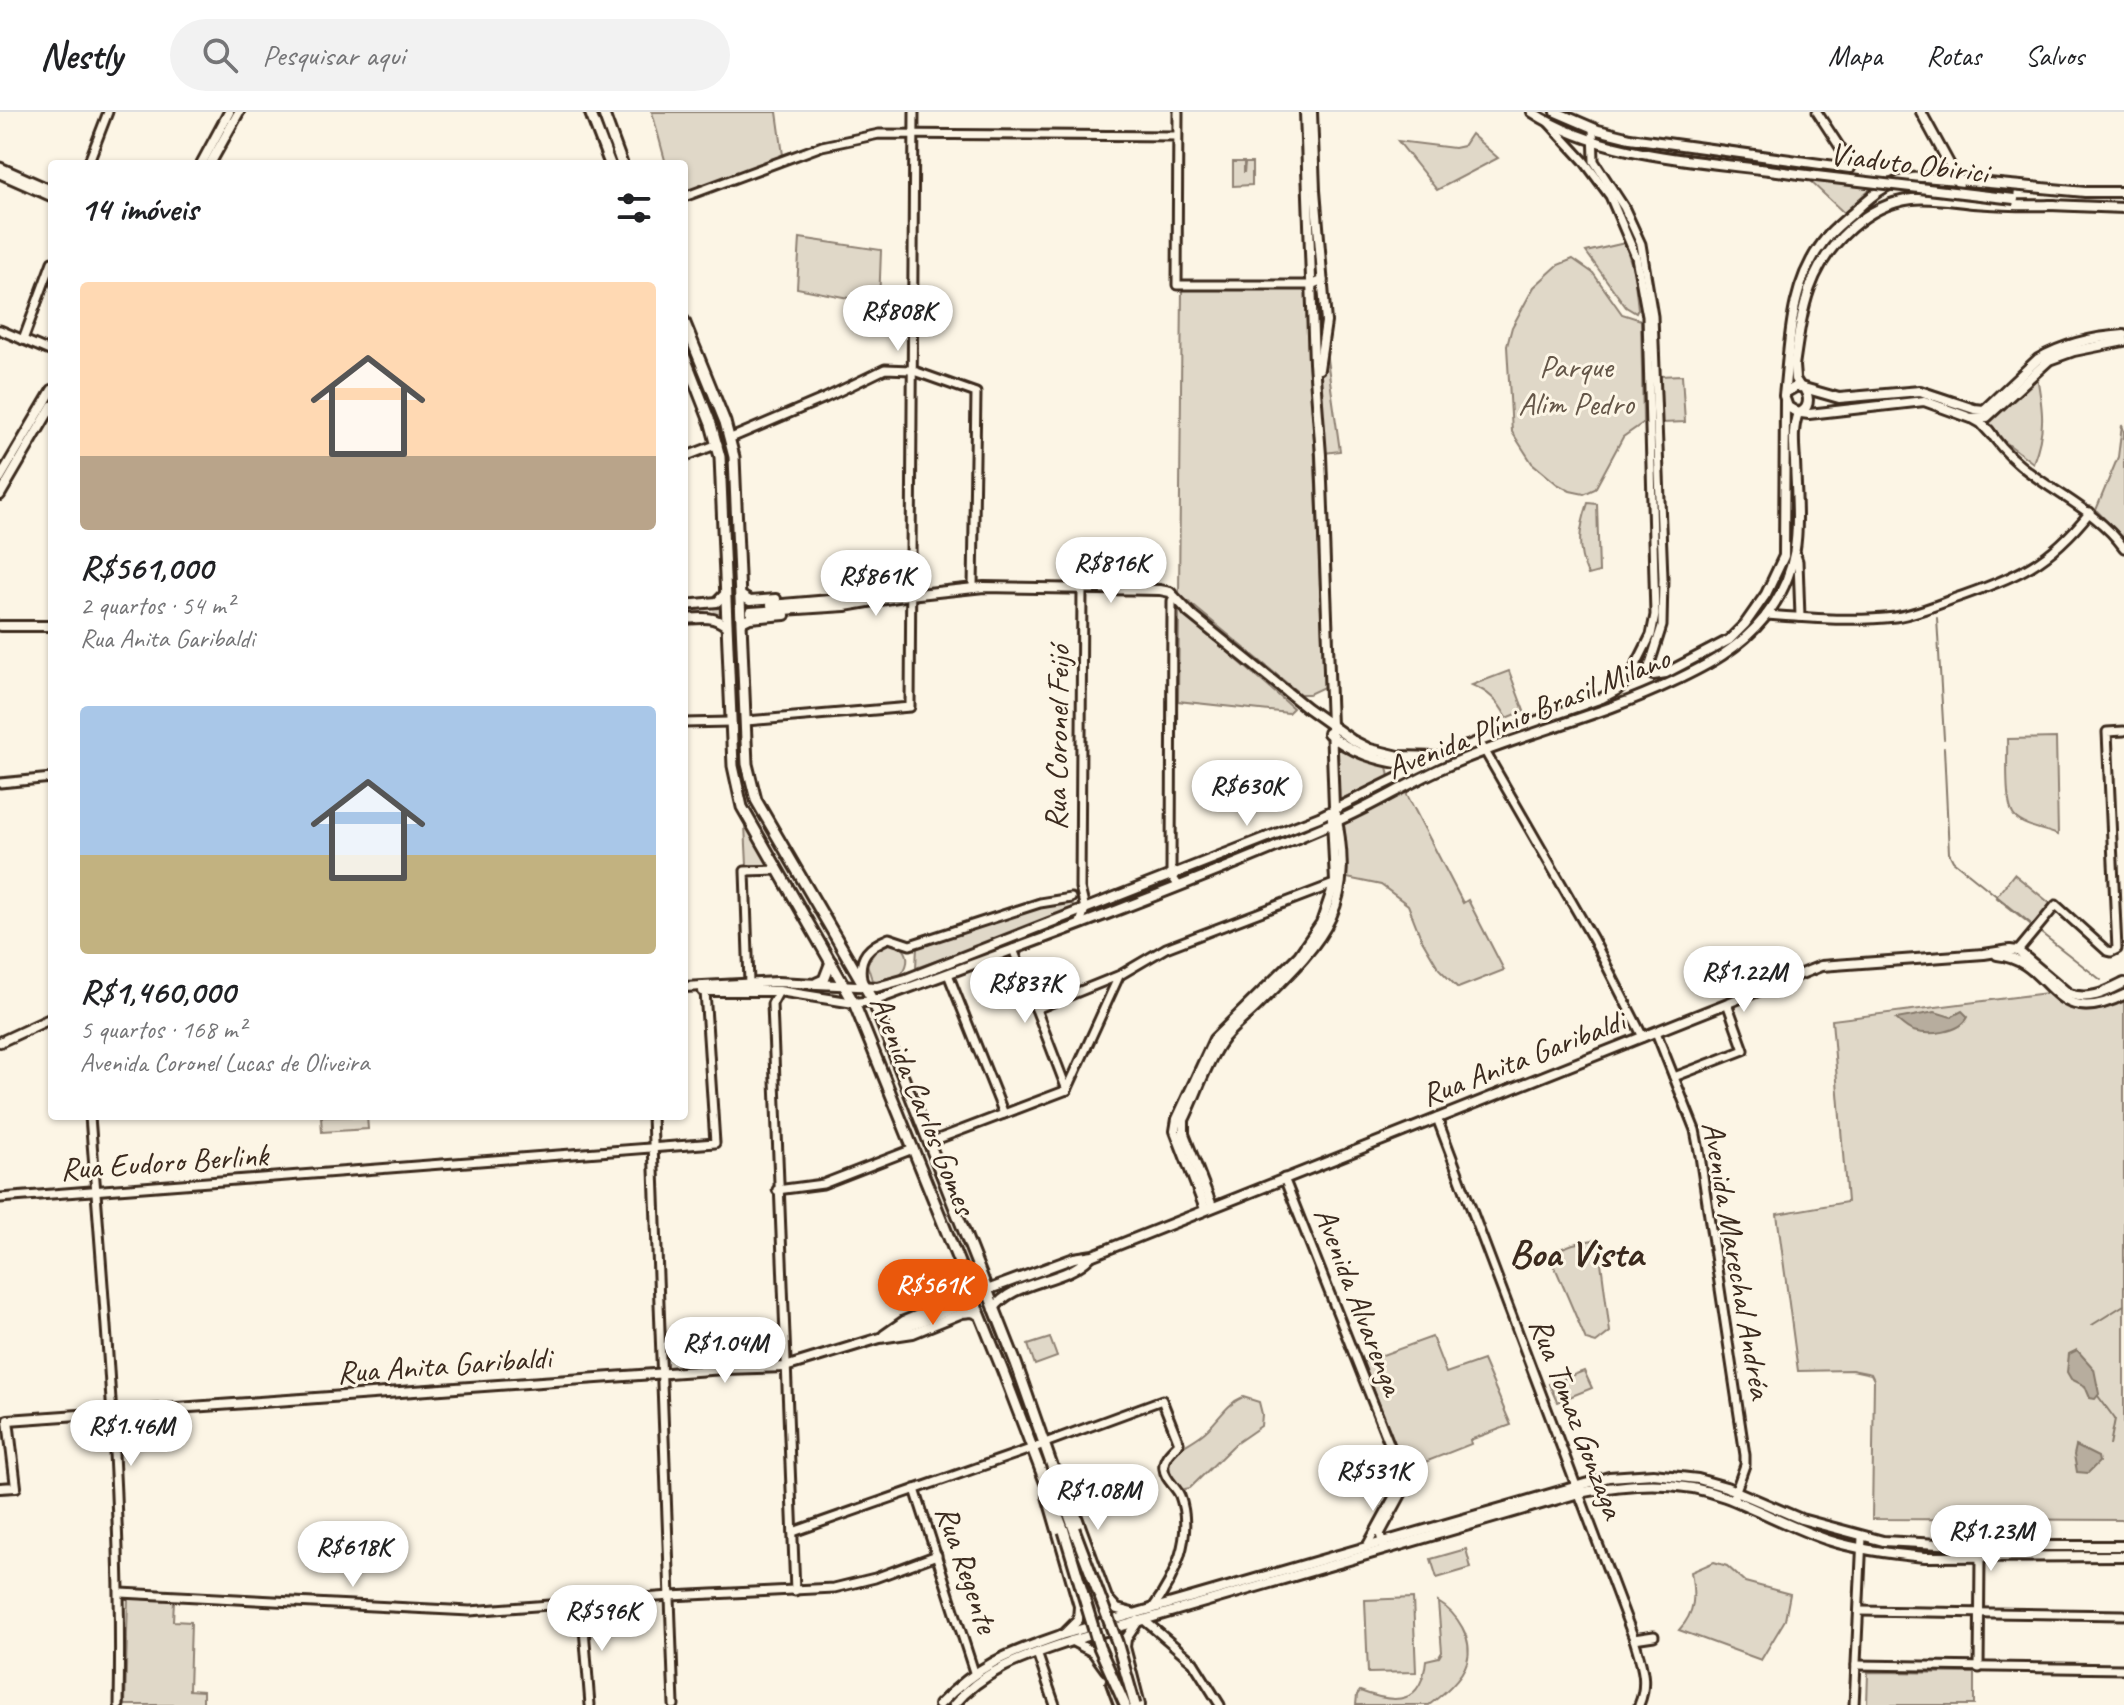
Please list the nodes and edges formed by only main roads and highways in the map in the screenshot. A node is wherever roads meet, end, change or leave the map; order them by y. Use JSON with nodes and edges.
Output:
{"nodes":[{"id":1,"x":229,"y":112,"type":"edge"},
{"id":2,"x":239,"y":112,"type":"edge"},
{"id":3,"x":590,"y":112,"type":"edge"},
{"id":4,"x":603,"y":112,"type":"edge"},
{"id":5,"x":1305,"y":112,"type":"edge"},
{"id":6,"x":1312,"y":112,"type":"edge"},
{"id":7,"x":1532,"y":112,"type":"edge"},
{"id":8,"x":1556,"y":112,"type":"edge"},
{"id":9,"x":1921,"y":112,"type":"edge"},
{"id":10,"x":203,"y":160,"type":"edge"},
{"id":11,"x":212,"y":160,"type":"edge"},
{"id":12,"x":608,"y":160,"type":"edge"},
{"id":13,"x":621,"y":160,"type":"edge"},
{"id":14,"x":1850,"y":168,"type":"road end"},
{"id":15,"x":1311,"y":172,"type":"junction"},
{"id":16,"x":1906,"y":178,"type":"junction"},
{"id":17,"x":1958,"y":180,"type":"junction"},
{"id":18,"x":2124,"y":192,"type":"edge"},
{"id":19,"x":1910,"y":199,"type":"junction"},
{"id":20,"x":1946,"y":200,"type":"junction"},
{"id":21,"x":2054,"y":205,"type":"junction"},
{"id":22,"x":2124,"y":208,"type":"edge"},
{"id":23,"x":688,"y":331,"type":"edge"},
{"id":24,"x":1326,"y":332,"type":"junction"},
{"id":25,"x":2124,"y":338,"type":"edge"},
{"id":26,"x":1314,"y":363,"type":"junction"},
{"id":27,"x":688,"y":365,"type":"edge"},
{"id":28,"x":1803,"y":388,"type":"junction"},
{"id":29,"x":48,"y":397,"type":"edge"},
{"id":30,"x":1317,"y":397,"type":"junction"},
{"id":31,"x":1785,"y":397,"type":"junction"},
{"id":32,"x":48,"y":413,"type":"edge"},
{"id":33,"x":1800,"y":413,"type":"junction"},
{"id":34,"x":1980,"y":414,"type":"junction"},
{"id":35,"x":1971,"y":418,"type":"junction"},
{"id":36,"x":1992,"y":435,"type":"road end"},
{"id":37,"x":0,"y":478,"type":"edge"},
{"id":38,"x":0,"y":495,"type":"edge"},
{"id":39,"x":1796,"y":555,"type":"junction"},
{"id":40,"x":1784,"y":556,"type":"junction"},
{"id":41,"x":1141,"y":590,"type":"junction"},
{"id":42,"x":724,"y":595,"type":"junction"},
{"id":43,"x":740,"y":595,"type":"junction"},
{"id":44,"x":873,"y":597,"type":"junction"},
{"id":45,"x":907,"y":600,"type":"junction"},
{"id":46,"x":831,"y":604,"type":"junction"},
{"id":47,"x":845,"y":606,"type":"junction"},
{"id":48,"x":751,"y":609,"type":"tunnel mouth"},
{"id":49,"x":688,"y":611,"type":"edge"},
{"id":50,"x":714,"y":611,"type":"tunnel mouth"},
{"id":51,"x":688,"y":612,"type":"edge"},
{"id":52,"x":688,"y":613,"type":"edge"},
{"id":53,"x":1190,"y":613,"type":"junction"},
{"id":54,"x":742,"y":622,"type":"junction"},
{"id":55,"x":0,"y":626,"type":"edge"},
{"id":56,"x":48,"y":626,"type":"edge"},
{"id":57,"x":726,"y":626,"type":"junction"},
{"id":58,"x":1650,"y":672,"type":"junction"},
{"id":59,"x":1631,"y":677,"type":"junction"},
{"id":60,"x":1653,"y":691,"type":"junction"},
{"id":61,"x":1643,"y":696,"type":"junction"},
{"id":62,"x":1329,"y":699,"type":"junction"},
{"id":63,"x":1307,"y":708,"type":"junction"},
{"id":64,"x":1330,"y":725,"type":"junction"},
{"id":65,"x":1330,"y":736,"type":"junction"},
{"id":66,"x":1440,"y":757,"type":"junction"},
{"id":67,"x":1388,"y":760,"type":"junction"},
{"id":68,"x":1421,"y":767,"type":"junction"},
{"id":69,"x":1439,"y":769,"type":"junction"},
{"id":70,"x":1395,"y":779,"type":"junction"},
{"id":71,"x":1334,"y":810,"type":"junction"},
{"id":72,"x":1334,"y":822,"type":"junction"},
{"id":73,"x":2018,"y":951,"type":"junction"},
{"id":74,"x":1984,"y":954,"type":"junction"},
{"id":75,"x":2008,"y":956,"type":"junction"},
{"id":76,"x":831,"y":962,"type":"junction"},
{"id":77,"x":817,"y":983,"type":"junction"},
{"id":78,"x":864,"y":983,"type":"junction"},
{"id":79,"x":2124,"y":983,"type":"edge"},
{"id":80,"x":844,"y":986,"type":"junction"},
{"id":81,"x":688,"y":987,"type":"edge"},
{"id":82,"x":688,"y":988,"type":"edge"},
{"id":83,"x":2108,"y":991,"type":"junction"},
{"id":84,"x":2124,"y":995,"type":"edge"},
{"id":85,"x":873,"y":1001,"type":"junction"},
{"id":86,"x":854,"y":1003,"type":"junction"},
{"id":87,"x":2106,"y":1003,"type":"junction"},
{"id":88,"x":48,"y":1020,"type":"edge"},
{"id":89,"x":0,"y":1042,"type":"edge"},
{"id":90,"x":1209,"y":1208,"type":"junction"},
{"id":91,"x":1090,"y":1256,"type":"junction"},
{"id":92,"x":990,"y":1291,"type":"junction"},
{"id":93,"x":971,"y":1297,"type":"junction"},
{"id":94,"x":994,"y":1309,"type":"junction"},
{"id":95,"x":980,"y":1315,"type":"junction"},
{"id":96,"x":880,"y":1338,"type":"junction"},
{"id":97,"x":1039,"y":1446,"type":"junction"},
{"id":98,"x":1053,"y":1465,"type":"junction"},
{"id":99,"x":1040,"y":1468,"type":"junction"},
{"id":100,"x":0,"y":1488,"type":"edge"},
{"id":101,"x":1577,"y":1489,"type":"junction"},
{"id":102,"x":1734,"y":1495,"type":"junction"},
{"id":103,"x":1069,"y":1530,"type":"junction"},
{"id":104,"x":2124,"y":1546,"type":"edge"},
{"id":105,"x":2124,"y":1556,"type":"edge"},
{"id":106,"x":1100,"y":1584,"type":"junction"},
{"id":107,"x":1077,"y":1593,"type":"junction"},
{"id":108,"x":1140,"y":1618,"type":"junction"},
{"id":109,"x":1061,"y":1635,"type":"junction"},
{"id":110,"x":1071,"y":1641,"type":"junction"},
{"id":111,"x":1128,"y":1661,"type":"junction"},
{"id":112,"x":1105,"y":1668,"type":"junction"},
{"id":113,"x":939,"y":1705,"type":"edge"},
{"id":114,"x":954,"y":1705,"type":"edge"},
{"id":115,"x":1122,"y":1705,"type":"edge"},
{"id":116,"x":1138,"y":1705,"type":"edge"}],
"edges":[{"from":1,"to":10,"type":"main road"},
{"from":2,"to":11,"type":"main road"},
{"from":3,"to":12,"type":"main road"},
{"from":4,"to":13,"type":"main road"},
{"from":5,"to":15,"type":"main road"},
{"from":6,"to":15,"type":"main road"},
{"from":7,"to":21,"type":"main road","name":"Viaduto Obirici","bridge":true},
{"from":8,"to":14,"type":"main road"},
{"from":9,"to":17,"type":"main road"},
{"from":15,"to":24,"type":"main road"},
{"from":15,"to":26,"type":"main road"},
{"from":16,"to":17,"type":"main road","name":"Avenida Plínio Brasil Milano"},
{"from":16,"to":19,"type":"main road"},
{"from":16,"to":31,"type":"main road","name":"Avenida Plínio Brasil Milano"},
{"from":17,"to":18,"type":"main road","name":"Avenida Plínio Brasil Milano"},
{"from":17,"to":20,"type":"main road"},
{"from":19,"to":20,"type":"main road"},
{"from":19,"to":28,"type":"main road"},
{"from":20,"to":21,"type":"main road"},
{"from":21,"to":22,"type":"main road"},
{"from":23,"to":43,"type":"main road","name":"Avenida Carlos Gomes"},
{"from":24,"to":26,"type":"main road"},
{"from":24,"to":30,"type":"main road"},
{"from":25,"to":34,"type":"main road"},
{"from":26,"to":30,"type":"main road"},
{"from":27,"to":42,"type":"main road","name":"Avenida Carlos Gomes"},
{"from":28,"to":31,"type":"main road"},
{"from":28,"to":33,"type":"main road"},
{"from":28,"to":34,"type":"main road"},
{"from":29,"to":37,"type":"main road"},
{"from":30,"to":62,"type":"main road"},
{"from":31,"to":33,"type":"main road"},
{"from":31,"to":40,"type":"main road","name":"Avenida Plínio Brasil Milano"},
{"from":32,"to":38,"type":"main road"},
{"from":33,"to":35,"type":"main road"},
{"from":33,"to":39,"type":"main road","name":"Avenida Plínio Brasil Milano"},
{"from":34,"to":35,"type":"main road"},
{"from":35,"to":36,"type":"main road"},
{"from":39,"to":40,"type":"main road"},
{"from":39,"to":60,"type":"main road","name":"Avenida Plínio Brasil Milano"},
{"from":40,"to":58,"type":"main road","name":"Avenida Plínio Brasil Milano"},
{"from":41,"to":45,"type":"main road"},
{"from":41,"to":53,"type":"main road"},
{"from":41,"to":53,"type":"main road"},
{"from":42,"to":49,"type":"main road"},
{"from":42,"to":57,"type":"main road","name":"Avenida Carlos Gomes"},
{"from":43,"to":44,"type":"main road"},
{"from":43,"to":54,"type":"main road","name":"Avenida Carlos Gomes"},
{"from":44,"to":45,"type":"main road"},
{"from":44,"to":46,"type":"main road"},
{"from":45,"to":47,"type":"main road"},
{"from":46,"to":47,"type":"main road"},
{"from":46,"to":48,"type":"main road"},
{"from":47,"to":54,"type":"main road"},
{"from":50,"to":51,"type":"main road"},
{"from":52,"to":57,"type":"main road"},
{"from":53,"to":63,"type":"main road"},
{"from":54,"to":78,"type":"main road","name":"Avenida Carlos Gomes"},
{"from":55,"to":56,"type":"main road"},
{"from":57,"to":76,"type":"main road","name":"Avenida Carlos Gomes"},
{"from":58,"to":59,"type":"main road","name":"Avenida Plínio Brasil Milano"},
{"from":58,"to":60,"type":"main road"},
{"from":59,"to":61,"type":"main road"},
{"from":59,"to":66,"type":"main road","name":"Avenida Plínio Brasil Milano"},
{"from":60,"to":61,"type":"main road","name":"Avenida Plínio Brasil Milano"},
{"from":61,"to":69,"type":"main road","name":"Avenida Plínio Brasil Milano"},
{"from":62,"to":63,"type":"main road"},
{"from":62,"to":64,"type":"main road"},
{"from":63,"to":64,"type":"main road"},
{"from":63,"to":65,"type":"main road"},
{"from":64,"to":65,"type":"main road"},
{"from":64,"to":66,"type":"main road"},
{"from":65,"to":67,"type":"main road"},
{"from":65,"to":71,"type":"main road"},
{"from":66,"to":68,"type":"main road","name":"Avenida Plínio Brasil Milano"},
{"from":67,"to":68,"type":"main road"},
{"from":67,"to":70,"type":"main road"},
{"from":68,"to":69,"type":"main road"},
{"from":68,"to":70,"type":"main road","name":"Avenida Plínio Brasil Milano"},
{"from":69,"to":72,"type":"main road","name":"Avenida Plínio Brasil Milano"},
{"from":70,"to":71,"type":"main road","name":"Avenida Plínio Brasil Milano"},
{"from":71,"to":72,"type":"main road"},
{"from":71,"to":78,"type":"main road","name":"Avenida Plínio Brasil Milano"},
{"from":72,"to":85,"type":"main road","name":"Avenida Plínio Brasil Milano"},
{"from":72,"to":90,"type":"main road"},
{"from":73,"to":74,"type":"main road","name":"Rua Anita Garibaldi"},
{"from":73,"to":75,"type":"main road"},
{"from":73,"to":83,"type":"main road"},
{"from":74,"to":75,"type":"main road","name":"Rua Anita Garibaldi"},
{"from":74,"to":90,"type":"main road","name":"Rua Anita Garibaldi"},
{"from":75,"to":87,"type":"main road"},
{"from":76,"to":77,"type":"main road"},
{"from":76,"to":80,"type":"main road","name":"Avenida Carlos Gomes"},
{"from":77,"to":80,"type":"main road","name":"Avenida Plínio Brasil Milano"},
{"from":77,"to":81,"type":"main road","name":"Avenida Plínio Brasil Milano"},
{"from":78,"to":80,"type":"main road","name":"Avenida Plínio Brasil Milano"},
{"from":78,"to":85,"type":"main road","name":"Avenida Carlos Gomes"},
{"from":79,"to":83,"type":"main road"},
{"from":80,"to":86,"type":"main road","name":"Avenida Carlos Gomes"},
{"from":82,"to":86,"type":"main road","name":"Avenida Plínio Brasil Milano"},
{"from":83,"to":87,"type":"main road"},
{"from":84,"to":87,"type":"main road"},
{"from":85,"to":86,"type":"main road","name":"Avenida Plínio Brasil Milano"},
{"from":85,"to":92,"type":"main road","name":"Avenida Carlos Gomes"},
{"from":86,"to":93,"type":"main road","name":"Avenida Carlos Gomes"},
{"from":88,"to":89,"type":"main road"},
{"from":90,"to":91,"type":"main road","name":"Rua Anita Garibaldi"},
{"from":91,"to":92,"type":"main road","name":"Rua Anita Garibaldi"},
{"from":91,"to":94,"type":"main road","name":"Rua Anita Garibaldi"},
{"from":92,"to":94,"type":"main road","name":"Avenida Carlos Gomes"},
{"from":93,"to":95,"type":"main road","name":"Avenida Carlos Gomes"},
{"from":93,"to":96,"type":"main road","name":"Rua Anita Garibaldi"},
{"from":94,"to":97,"type":"main road","name":"Avenida Carlos Gomes"},
{"from":95,"to":96,"type":"main road","name":"Rua Anita Garibaldi"},
{"from":95,"to":97,"type":"main road","name":"Avenida Carlos Gomes"},
{"from":96,"to":100,"type":"main road","name":"Rua Anita Garibaldi"},
{"from":97,"to":98,"type":"main road","name":"Avenida Carlos Gomes"},
{"from":97,"to":99,"type":"main road","name":"Avenida Carlos Gomes"},
{"from":98,"to":103,"type":"main road","name":"Avenida Carlos Gomes"},
{"from":98,"to":106,"type":"main road","name":"Avenida Carlos Gomes"},
{"from":99,"to":103,"type":"main road","name":"Avenida Carlos Gomes"},
{"from":99,"to":107,"type":"main road","name":"Avenida Carlos Gomes"},
{"from":101,"to":102,"type":"main road"},
{"from":101,"to":108,"type":"main road"},
{"from":101,"to":108,"type":"main road"},
{"from":102,"to":104,"type":"main road"},
{"from":102,"to":105,"type":"main road"},
{"from":103,"to":115,"type":"main road","name":"Avenida Carlos Gomes","bridge":true},
{"from":103,"to":116,"type":"main road","name":"Avenida Carlos Gomes","bridge":true},
{"from":106,"to":107,"type":"main road"},
{"from":106,"to":108,"type":"main road","name":"Avenida Carlos Gomes"},
{"from":107,"to":109,"type":"main road","name":"Avenida Carlos Gomes"},
{"from":108,"to":109,"type":"main road"},
{"from":108,"to":110,"type":"main road"},
{"from":108,"to":111,"type":"main road","name":"Avenida Carlos Gomes"},
{"from":109,"to":113,"type":"main road"},
{"from":110,"to":112,"type":"main road","name":"Avenida Carlos Gomes"},
{"from":110,"to":114,"type":"main road"},
{"from":111,"to":112,"type":"main road"},
{"from":111,"to":116,"type":"main road","name":"Avenida Carlos Gomes"},
{"from":112,"to":115,"type":"main road","name":"Avenida Carlos Gomes"}]}
